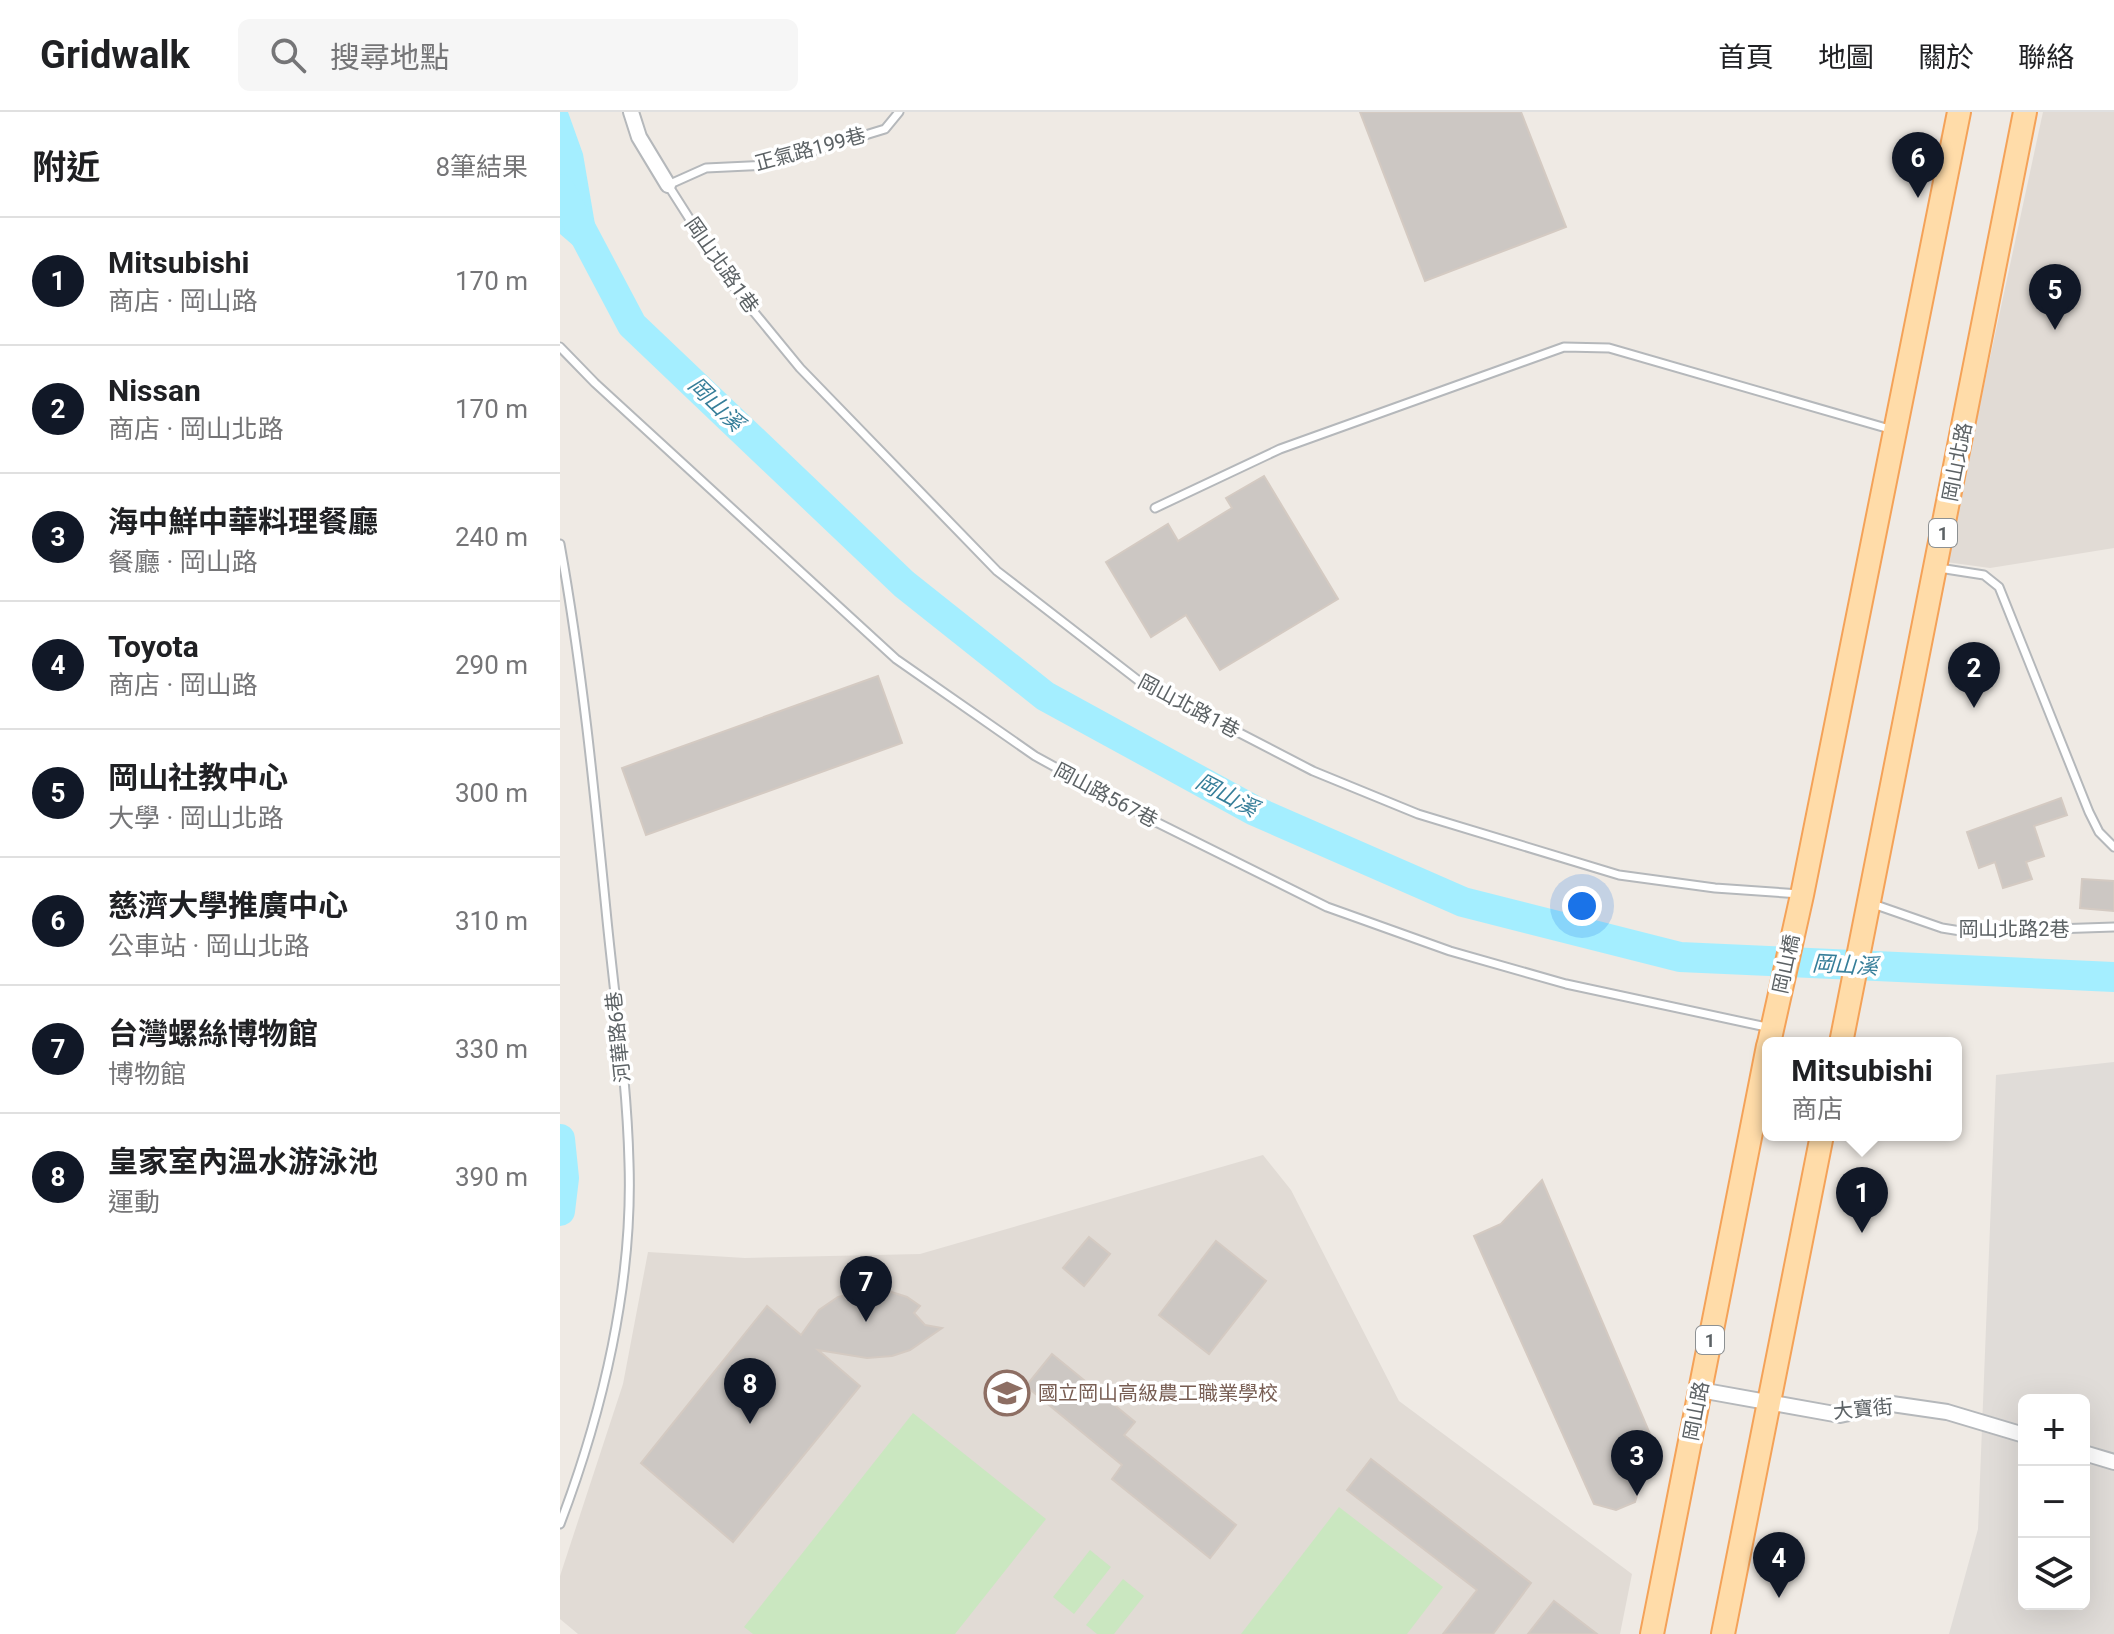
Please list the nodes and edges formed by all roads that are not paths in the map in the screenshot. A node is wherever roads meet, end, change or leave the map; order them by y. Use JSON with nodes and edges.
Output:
{"nodes":[{"id":1,"x":631,"y":112,"type":"edge"},
{"id":2,"x":899,"y":112,"type":"edge"},
{"id":3,"x":1959,"y":112,"type":"edge"},
{"id":4,"x":2025,"y":112,"type":"edge"},
{"id":5,"x":668,"y":185,"type":"junction"},
{"id":6,"x":560,"y":347,"type":"edge"},
{"id":7,"x":1895,"y":431,"type":"junction"},
{"id":8,"x":1155,"y":508,"type":"dead end"},
{"id":9,"x":560,"y":544,"type":"edge"},
{"id":10,"x":1936,"y":567,"type":"junction"},
{"id":11,"x":2114,"y":847,"type":"edge"},
{"id":12,"x":1799,"y":903,"type":"junction"},
{"id":13,"x":1871,"y":903,"type":"junction"},
{"id":14,"x":2114,"y":927,"type":"edge"},
{"id":15,"x":1771,"y":1034,"type":"edge"},
{"id":16,"x":1842,"y":1037,"type":"edge"},
{"id":17,"x":1762,"y":1079,"type":"edge"},
{"id":18,"x":1821,"y":1141,"type":"edge"},
{"id":19,"x":1700,"y":1390,"type":"junction"},
{"id":20,"x":1769,"y":1404,"type":"junction"},
{"id":21,"x":2018,"y":1433,"type":"edge"},
{"id":22,"x":2090,"y":1455,"type":"edge"},
{"id":23,"x":2114,"y":1462,"type":"edge"},
{"id":24,"x":560,"y":1524,"type":"edge"},
{"id":25,"x":1652,"y":1634,"type":"edge"},
{"id":26,"x":1723,"y":1634,"type":"edge"}],
"edges":[{"from":1,"to":5,"type":"street"},
{"from":2,"to":5,"type":"lane","name":"正氣路199巷"},
{"from":3,"to":7,"type":"main road","number":"1"},
{"from":4,"to":10,"type":"main road","name":"岡山北路","number":"1"},
{"from":5,"to":12,"type":"lane","name":"岡山北路1巷"},
{"from":6,"to":15,"type":"lane","name":"岡山路567巷"},
{"from":7,"to":8,"type":"lane"},
{"from":7,"to":12,"type":"main road","number":"1"},
{"from":9,"to":24,"type":"lane","name":"河華路6巷"},
{"from":10,"to":11,"type":"lane"},
{"from":10,"to":13,"type":"main road","name":"岡山北路","number":"1"},
{"from":12,"to":15,"type":"main road","name":"岡山橋","number":"1"},
{"from":13,"to":14,"type":"lane","name":"岡山北路2巷"},
{"from":13,"to":16,"type":"main road","name":"岡山北路","number":"1"},
{"from":17,"to":19,"type":"main road","name":"岡山路","number":"1"},
{"from":18,"to":20,"type":"main road"},
{"from":19,"to":20,"type":"street","name":"大寶街"},
{"from":19,"to":25,"type":"main road","name":"岡山路","number":"1"},
{"from":20,"to":21,"type":"street","name":"大寶街"},
{"from":20,"to":26,"type":"main road"},
{"from":22,"to":23,"type":"street"}]}
